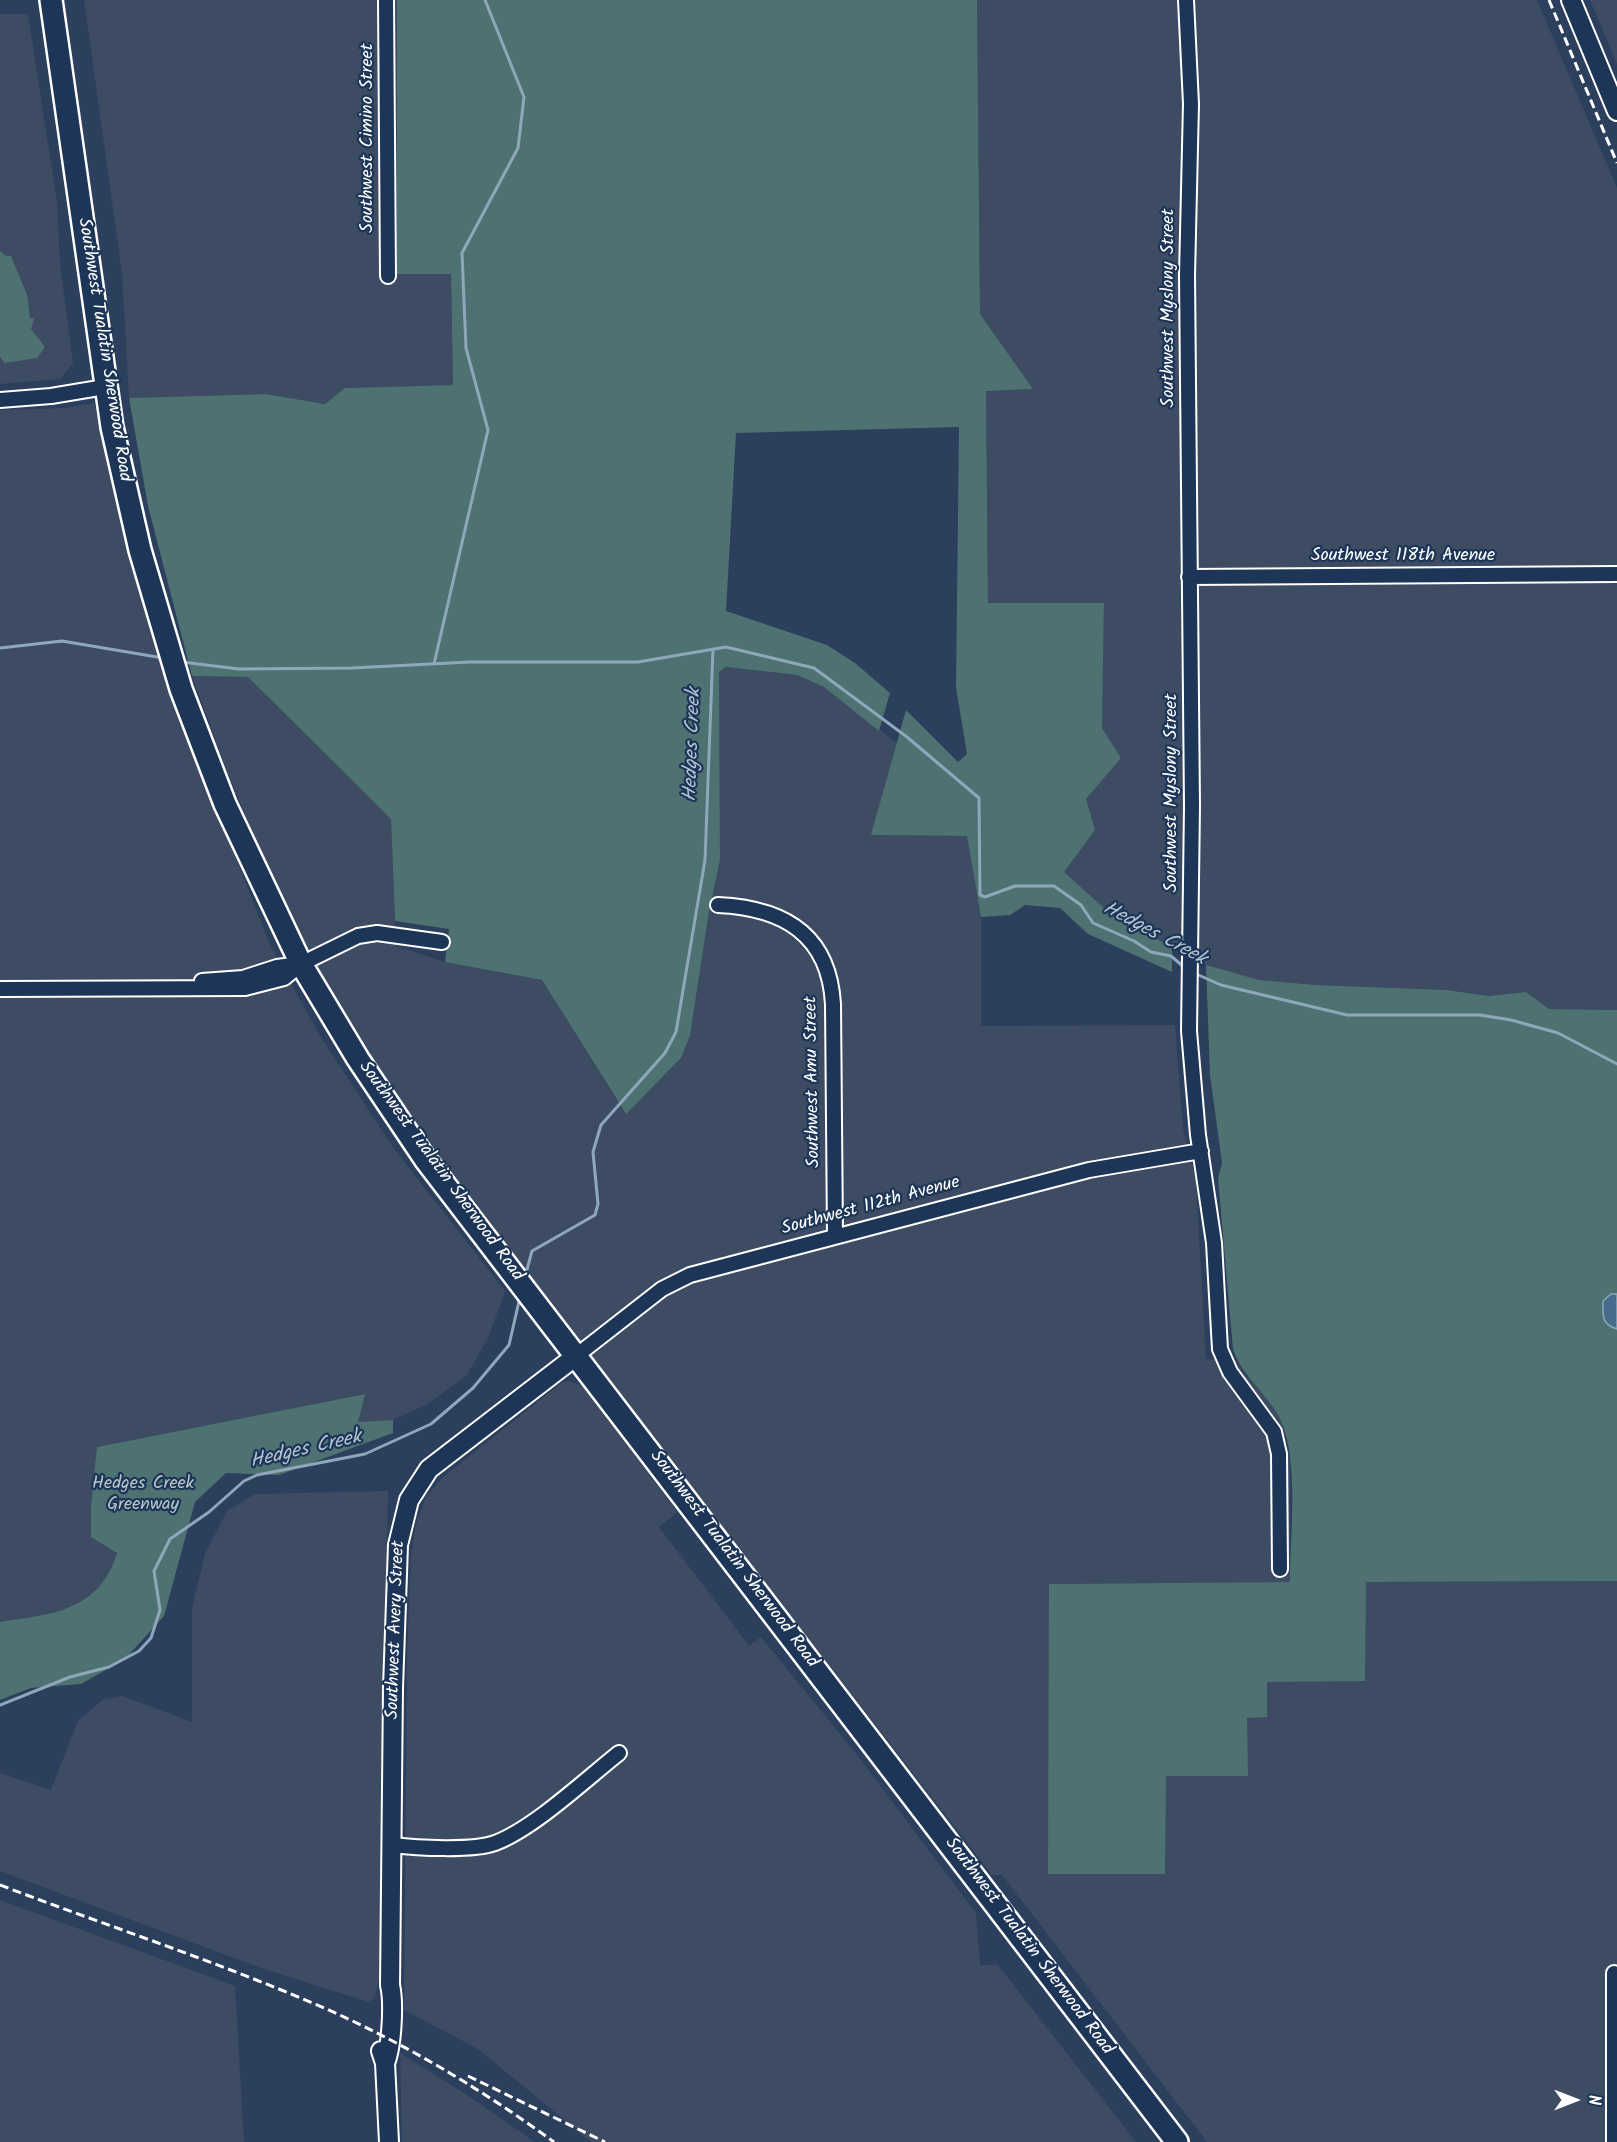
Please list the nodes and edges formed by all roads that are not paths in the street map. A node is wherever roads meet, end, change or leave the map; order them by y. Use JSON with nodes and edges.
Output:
{"nodes":[{"id":1,"x":51,"y":0,"type":"edge"},
{"id":2,"x":386,"y":0,"type":"edge"},
{"id":3,"x":1186,"y":0,"type":"edge"},
{"id":4,"x":1571,"y":0,"type":"edge"},
{"id":5,"x":1617,"y":111,"type":"edge"},
{"id":6,"x":388,"y":276,"type":"dead end"},
{"id":7,"x":105,"y":387,"type":"junction"},
{"id":8,"x":0,"y":400,"type":"edge"},
{"id":9,"x":1617,"y":574,"type":"edge"},
{"id":10,"x":1189,"y":577,"type":"junction"},
{"id":11,"x":718,"y":905,"type":"dead end"},
{"id":12,"x":442,"y":942,"type":"dead end"},
{"id":13,"x":301,"y":964,"type":"junction"},
{"id":14,"x":0,"y":989,"type":"edge"},
{"id":15,"x":1200,"y":1152,"type":"junction"},
{"id":16,"x":835,"y":1236,"type":"junction"},
{"id":17,"x":576,"y":1356,"type":"junction"},
{"id":18,"x":1280,"y":1569,"type":"dead end"},
{"id":19,"x":619,"y":1753,"type":"dead end"},
{"id":20,"x":393,"y":1845,"type":"junction"},
{"id":21,"x":1614,"y":1972,"type":"dead end"},
{"id":22,"x":389,"y":2142,"type":"edge"},
{"id":23,"x":1177,"y":2142,"type":"edge"},
{"id":24,"x":1614,"y":2142,"type":"edge"}],
"edges":[{"from":1,"to":7,"type":"highway","name":"Southwest Tualatin Sherwood Road"},
{"from":2,"to":6,"type":"street","name":"Southwest Cimino Street"},
{"from":3,"to":10,"type":"street","name":"Southwest Myslony Street"},
{"from":4,"to":5,"type":"main road"},
{"from":7,"to":8,"type":"street"},
{"from":7,"to":13,"type":"highway","name":"Southwest Tualatin Sherwood Road"},
{"from":9,"to":10,"type":"street","name":"Southwest 118th Avenue"},
{"from":10,"to":15,"type":"street","name":"Southwest Myslony Street"},
{"from":11,"to":16,"type":"street","name":"Southwest Amu Street"},
{"from":12,"to":13,"type":"street"},
{"from":13,"to":14,"type":"street"},
{"from":13,"to":17,"type":"highway","name":"Southwest Tualatin Sherwood Road"},
{"from":15,"to":16,"type":"street","name":"Southwest 112th Avenue"},
{"from":15,"to":18,"type":"street","name":"Southwest Myslony Street"},
{"from":16,"to":17,"type":"street","name":"Southwest 112th Avenue"},
{"from":17,"to":20,"type":"main road","name":"Southwest Avery Street"},
{"from":17,"to":23,"type":"highway","name":"Southwest Tualatin Sherwood Road"},
{"from":19,"to":20,"type":"street"},
{"from":20,"to":22,"type":"main road","name":"Southwest Avery Street"},
{"from":21,"to":24,"type":"street"}]}
